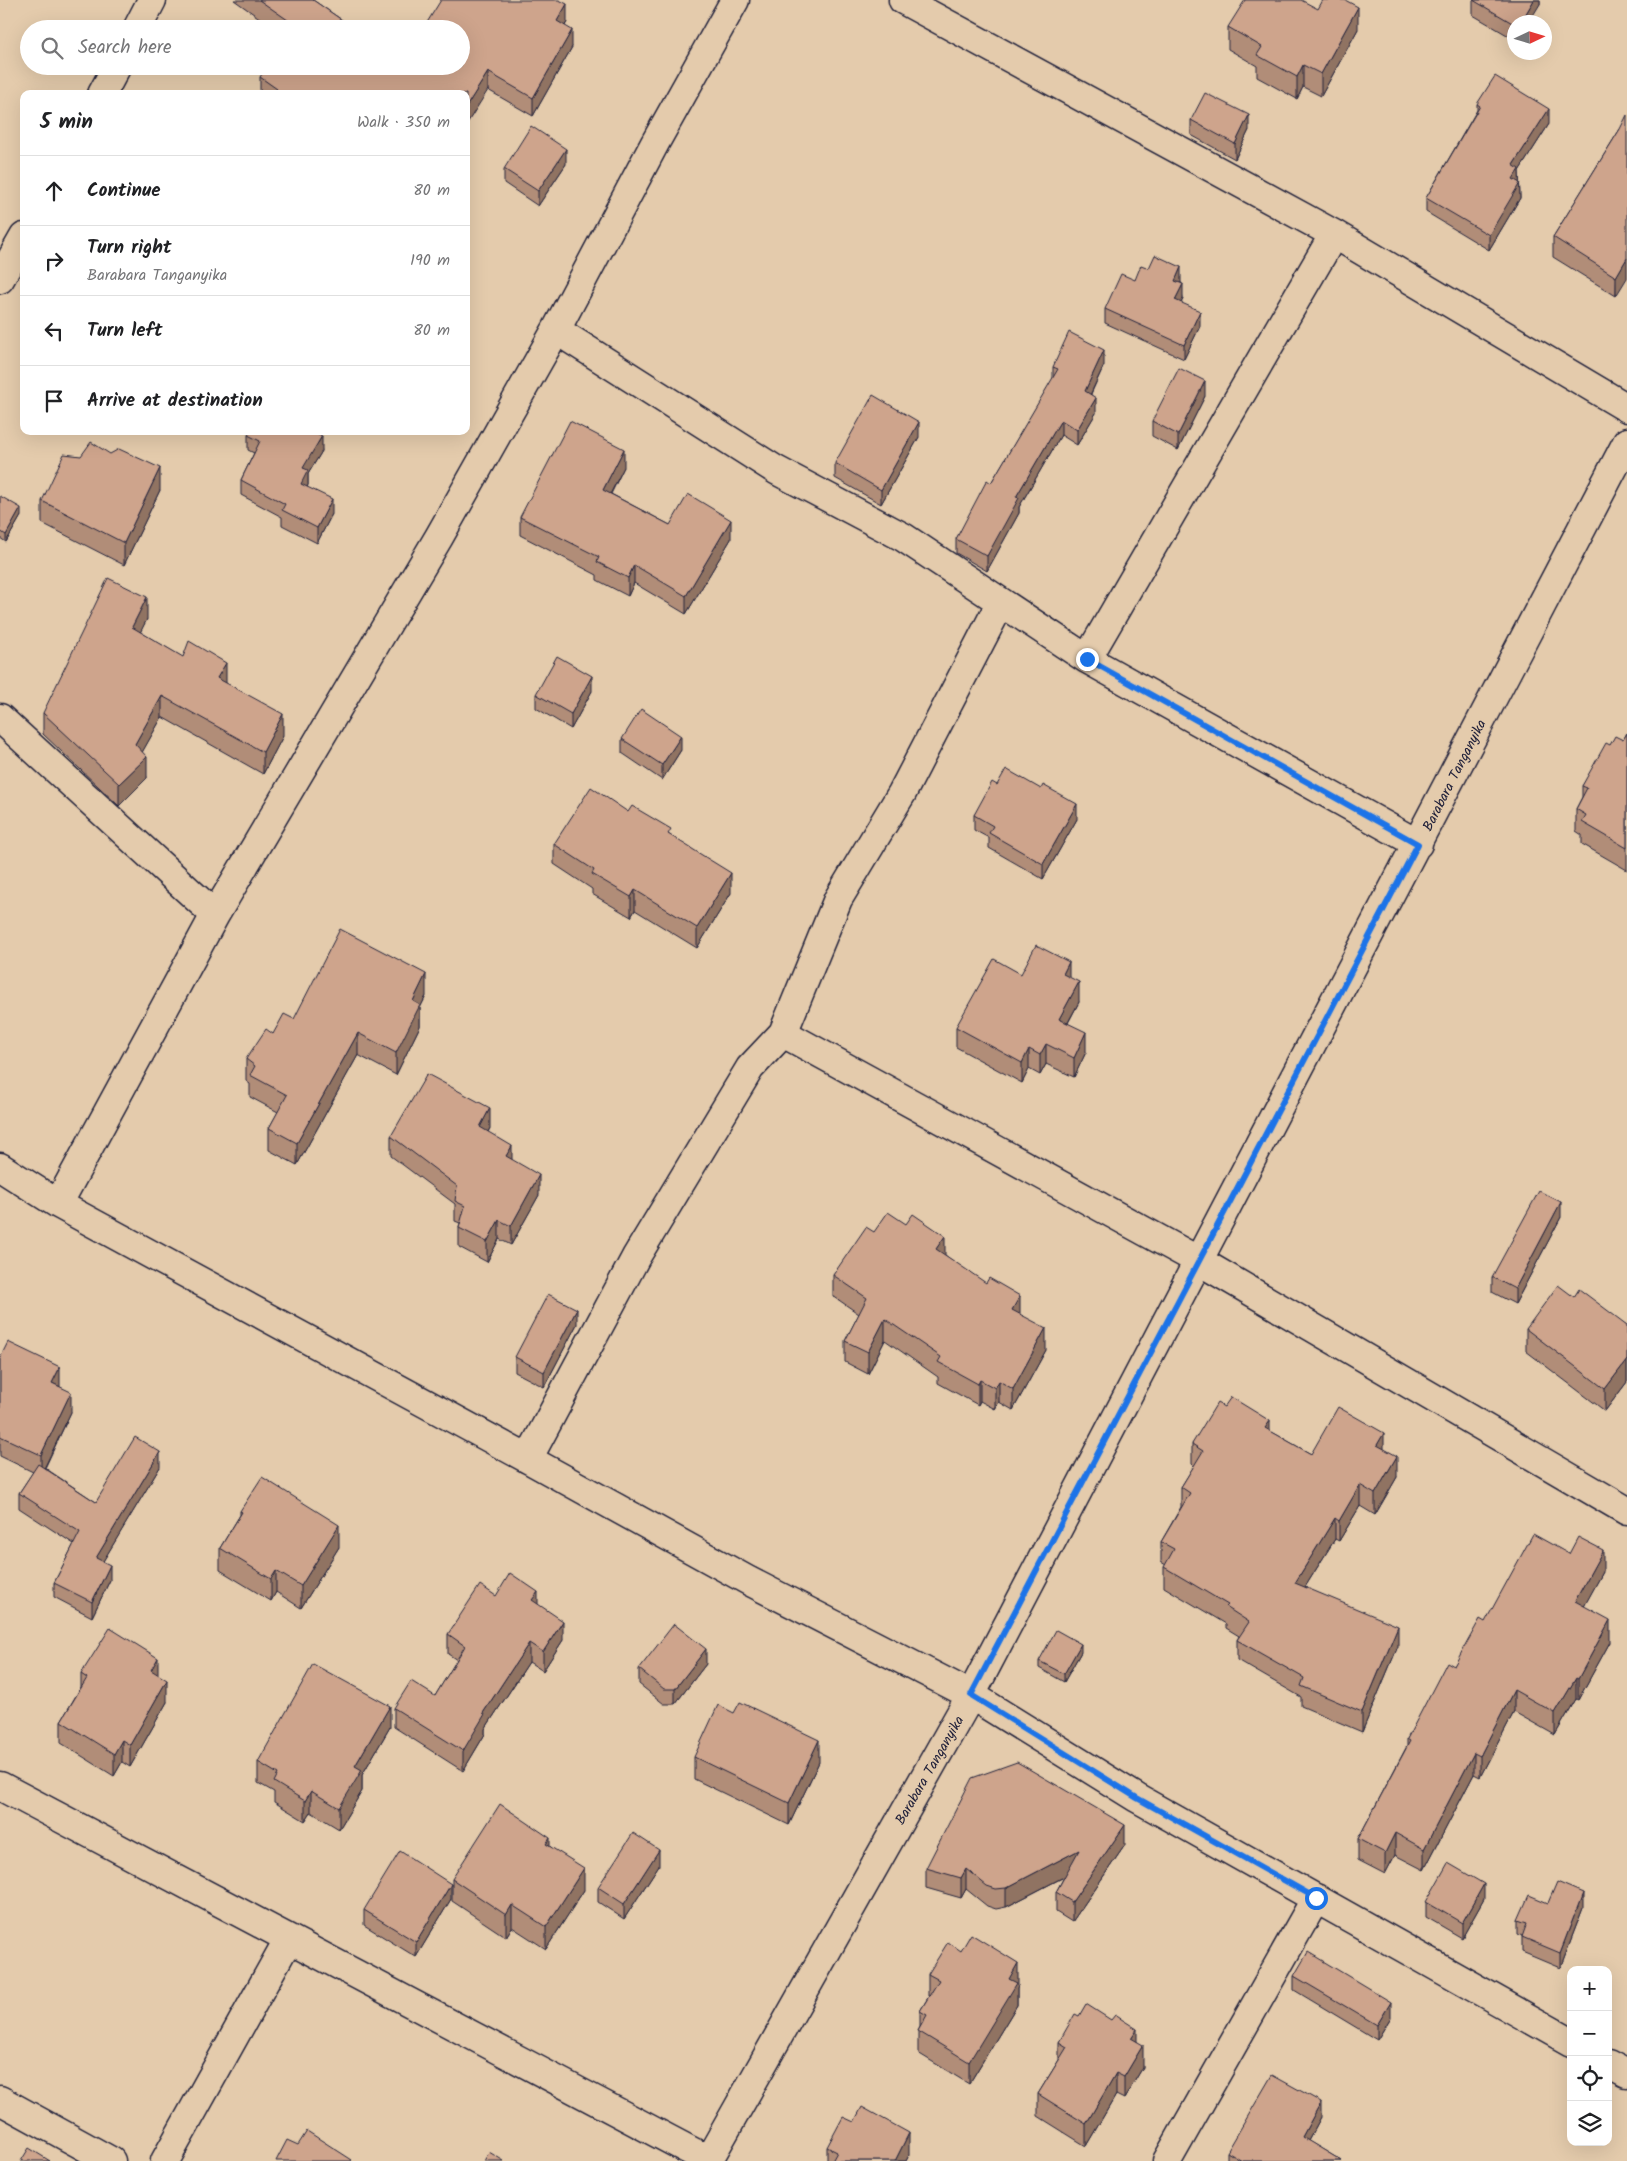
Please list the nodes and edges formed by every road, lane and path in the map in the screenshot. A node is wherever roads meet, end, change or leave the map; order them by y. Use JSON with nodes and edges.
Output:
{"nodes":[{"id":1,"x":152,"y":0,"type":"edge"},
{"id":2,"x":735,"y":0,"type":"edge"},
{"id":3,"x":903,"y":0,"type":"edge"},
{"id":4,"x":142,"y":20,"type":"edge"},
{"id":5,"x":112,"y":75,"type":"edge"},
{"id":6,"x":104,"y":90,"type":"edge"},
{"id":7,"x":1334,"y":234,"type":"junction"},
{"id":8,"x":20,"y":244,"type":"edge"},
{"id":9,"x":0,"y":279,"type":"edge"},
{"id":10,"x":556,"y":330,"type":"junction"},
{"id":11,"x":1627,"y":408,"type":"edge"},
{"id":12,"x":1627,"y":442,"type":"edge"},
{"id":13,"x":1001,"y":602,"type":"junction"},
{"id":14,"x":1087,"y":659,"type":"junction"},
{"id":15,"x":0,"y":718,"type":"edge"},
{"id":16,"x":1418,"y":844,"type":"junction"},
{"id":17,"x":214,"y":915,"type":"junction"},
{"id":18,"x":783,"y":1033,"type":"junction"},
{"id":19,"x":0,"y":1167,"type":"edge"},
{"id":20,"x":58,"y":1204,"type":"junction"},
{"id":21,"x":1199,"y":1261,"type":"junction"},
{"id":22,"x":528,"y":1459,"type":"junction"},
{"id":23,"x":1627,"y":1511,"type":"edge"},
{"id":24,"x":971,"y":1695,"type":"junction"},
{"id":25,"x":0,"y":1786,"type":"edge"},
{"id":26,"x":1316,"y":1898,"type":"junction"},
{"id":27,"x":288,"y":1940,"type":"junction"},
{"id":28,"x":1567,"y":2040,"type":"edge"},
{"id":29,"x":1612,"y":2066,"type":"edge"},
{"id":30,"x":1627,"y":2074,"type":"edge"},
{"id":31,"x":0,"y":2100,"type":"edge"},
{"id":32,"x":708,"y":2160,"type":"edge"},
{"id":33,"x":112,"y":2161,"type":"edge"},
{"id":34,"x":165,"y":2161,"type":"edge"},
{"id":35,"x":1167,"y":2161,"type":"edge"}],
"edges":[{"from":1,"to":4,"type":"street"},
{"from":2,"to":10,"type":"street"},
{"from":3,"to":7,"type":"street"},
{"from":5,"to":6,"type":"street"},
{"from":7,"to":11,"type":"street"},
{"from":7,"to":14,"type":"street"},
{"from":8,"to":9,"type":"street"},
{"from":10,"to":13,"type":"street"},
{"from":10,"to":17,"type":"street"},
{"from":12,"to":16,"type":"street","name":"Barabara Tanganyika"},
{"from":13,"to":14,"type":"street"},
{"from":13,"to":18,"type":"street"},
{"from":14,"to":16,"type":"street"},
{"from":15,"to":17,"type":"street"},
{"from":16,"to":21,"type":"street","name":"Barabara Tanganyika"},
{"from":17,"to":20,"type":"street"},
{"from":18,"to":21,"type":"street"},
{"from":18,"to":22,"type":"street"},
{"from":19,"to":20,"type":"street"},
{"from":20,"to":22,"type":"street"},
{"from":21,"to":23,"type":"street"},
{"from":21,"to":24,"type":"street","name":"Barabara Tanganyika"},
{"from":22,"to":24,"type":"street"},
{"from":24,"to":26,"type":"street"},
{"from":24,"to":32,"type":"street","name":"Barabara Tanganyika"},
{"from":25,"to":27,"type":"street"},
{"from":26,"to":28,"type":"street"},
{"from":26,"to":35,"type":"street"},
{"from":27,"to":32,"type":"street"},
{"from":27,"to":34,"type":"street"},
{"from":29,"to":30,"type":"street"},
{"from":31,"to":33,"type":"street"}]}
